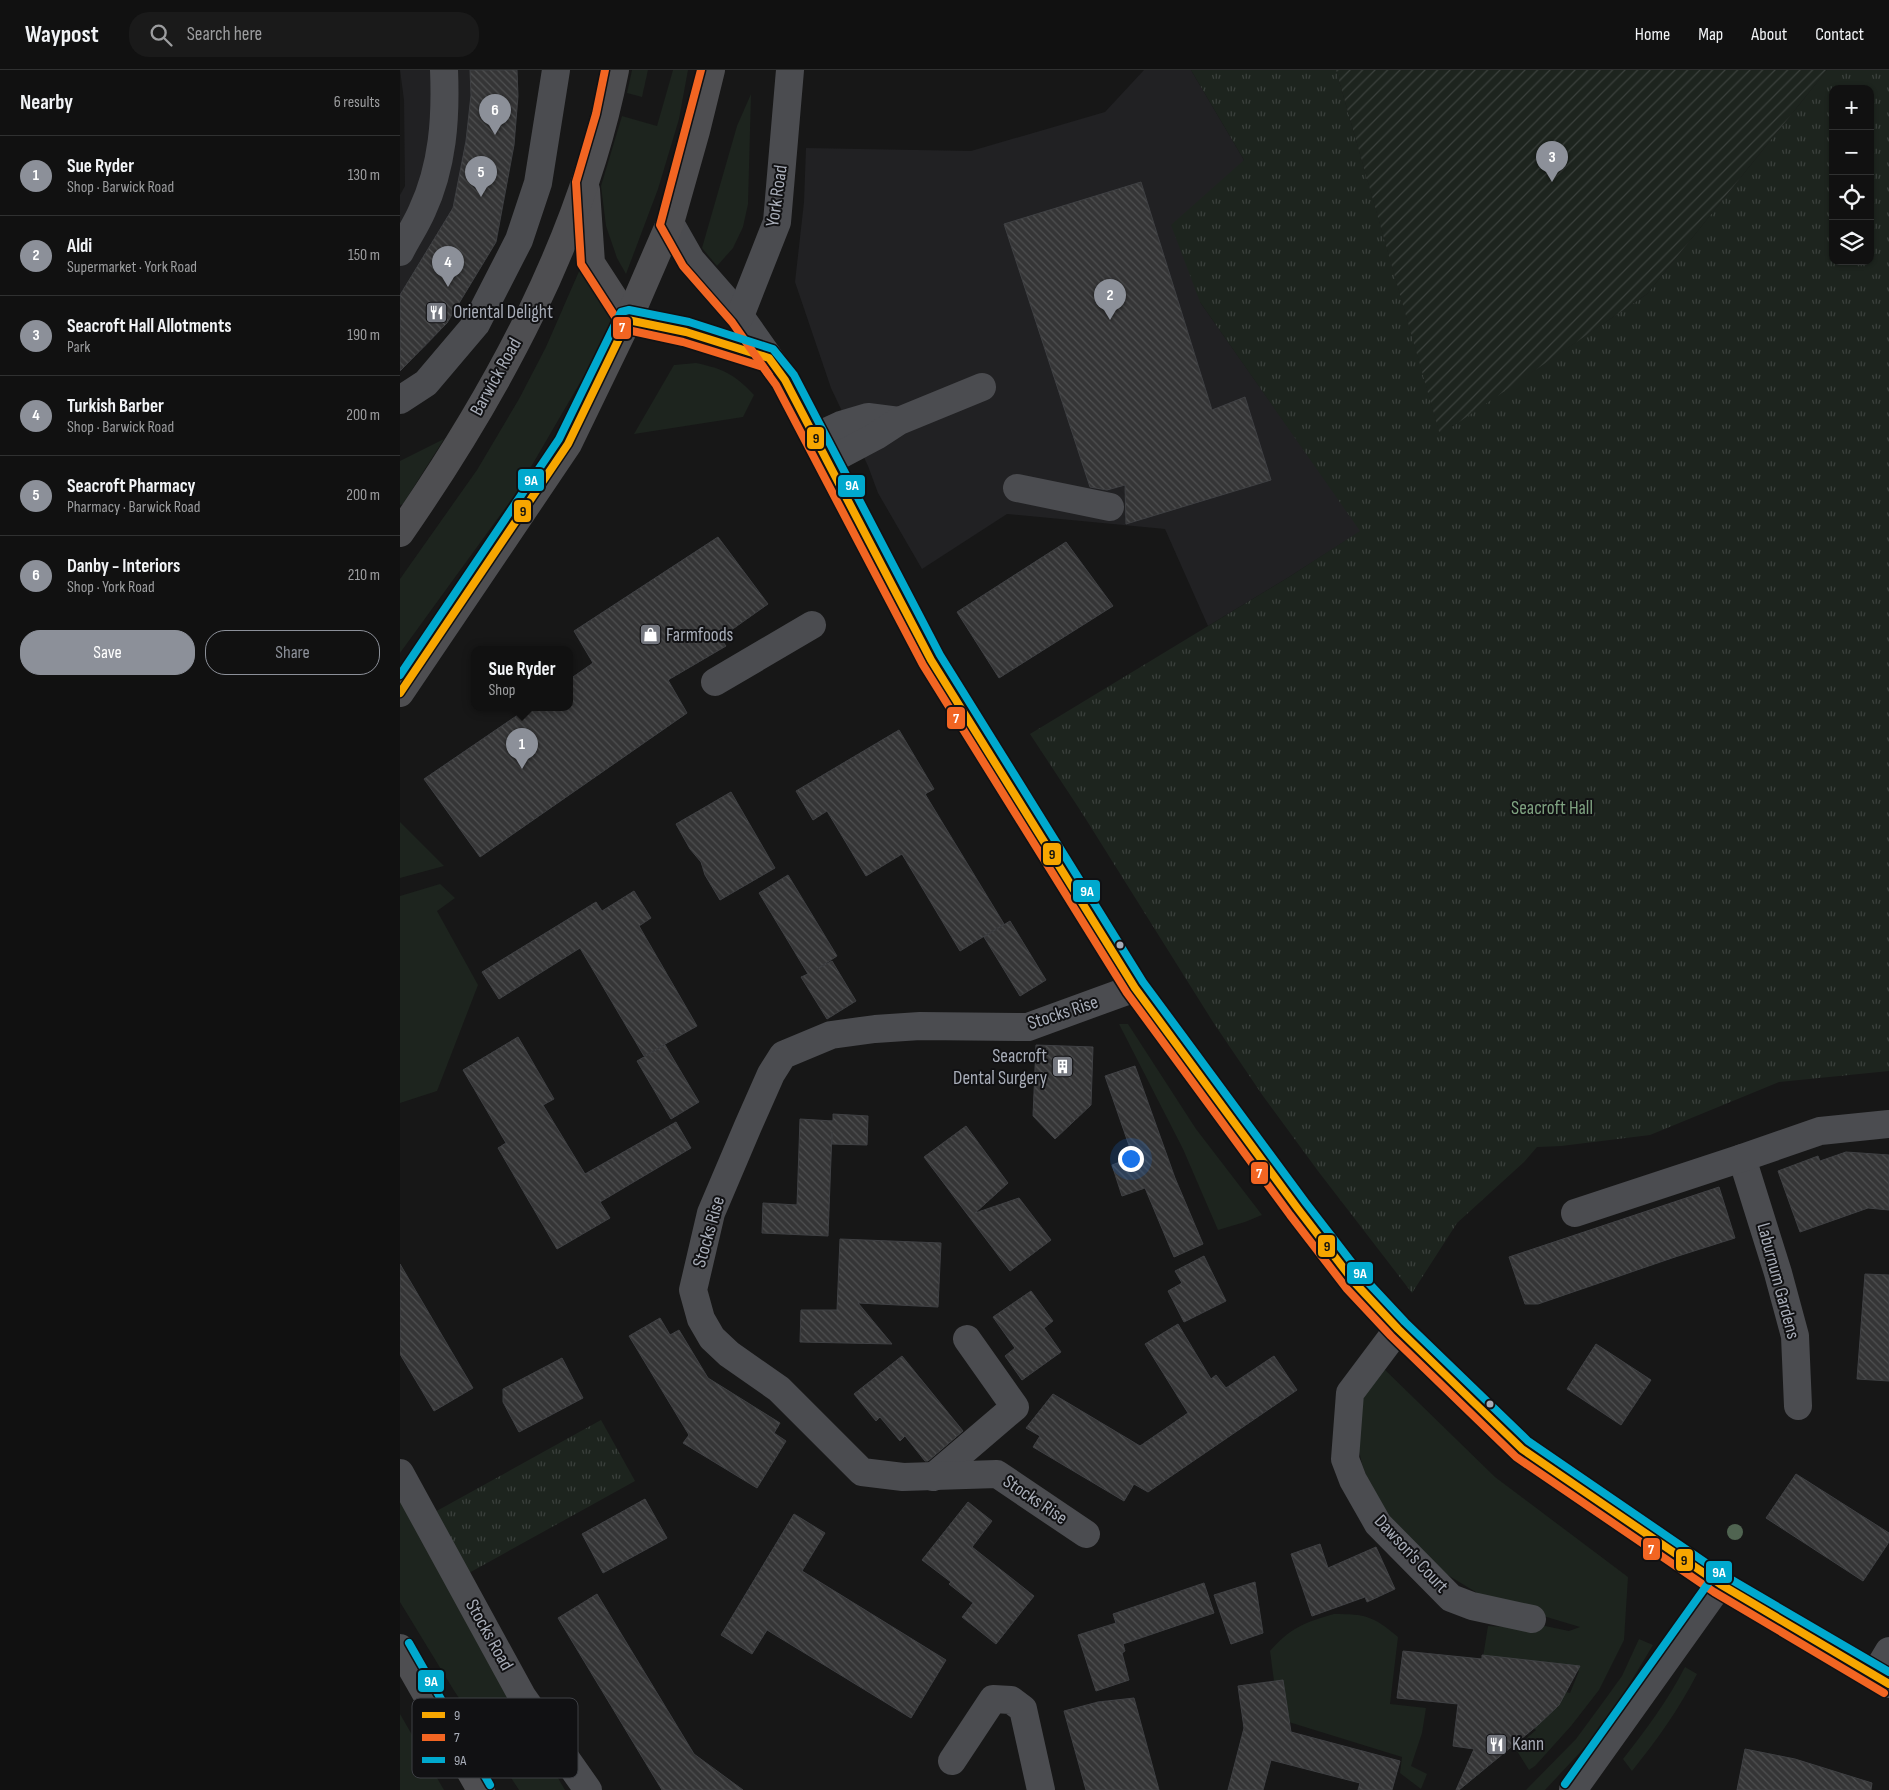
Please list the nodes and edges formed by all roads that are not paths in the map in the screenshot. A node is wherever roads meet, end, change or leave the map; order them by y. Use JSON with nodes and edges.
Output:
{"nodes":[{"id":1,"x":444,"y":70,"type":"edge"},
{"id":2,"x":556,"y":70,"type":"edge"},
{"id":3,"x":615,"y":70,"type":"edge"},
{"id":4,"x":711,"y":70,"type":"edge"},
{"id":5,"x":790,"y":70,"type":"edge"},
{"id":6,"x":586,"y":184,"type":"junction"},
{"id":7,"x":670,"y":223,"type":"junction"},
{"id":8,"x":400,"y":252,"type":"edge"},
{"id":9,"x":740,"y":316,"type":"junction"},
{"id":10,"x":628,"y":320,"type":"junction"},
{"id":11,"x":769,"y":358,"type":"junction"},
{"id":12,"x":982,"y":387,"type":"dead end"},
{"id":13,"x":400,"y":400,"type":"edge"},
{"id":14,"x":899,"y":421,"type":"junction"},
{"id":15,"x":815,"y":437,"type":"junction"},
{"id":16,"x":827,"y":462,"type":"junction"},
{"id":17,"x":1017,"y":488,"type":"dead end"},
{"id":18,"x":1110,"y":507,"type":"dead end"},
{"id":19,"x":400,"y":533,"type":"edge"},
{"id":20,"x":812,"y":625,"type":"dead end"},
{"id":21,"x":715,"y":682,"type":"dead end"},
{"id":22,"x":400,"y":693,"type":"edge"},
{"id":23,"x":1135,"y":988,"type":"junction"},
{"id":24,"x":1889,"y":1124,"type":"edge"},
{"id":25,"x":1742,"y":1158,"type":"junction"},
{"id":26,"x":1575,"y":1212,"type":"dead end"},
{"id":27,"x":1398,"y":1329,"type":"junction"},
{"id":28,"x":966,"y":1339,"type":"dead end"},
{"id":29,"x":1798,"y":1406,"type":"dead end"},
{"id":30,"x":400,"y":1473,"type":"edge"},
{"id":31,"x":933,"y":1477,"type":"junction"},
{"id":32,"x":1086,"y":1534,"type":"dead end"},
{"id":33,"x":1720,"y":1584,"type":"junction"},
{"id":34,"x":1532,"y":1619,"type":"dead end"},
{"id":35,"x":400,"y":1648,"type":"edge"},
{"id":36,"x":1889,"y":1651,"type":"edge"},
{"id":37,"x":1882,"y":1680,"type":"edge"},
{"id":38,"x":429,"y":1698,"type":"edge"},
{"id":39,"x":523,"y":1698,"type":"edge"},
{"id":40,"x":952,"y":1762,"type":"dead end"},
{"id":41,"x":578,"y":1776,"type":"edge"},
{"id":42,"x":474,"y":1778,"type":"edge"},
{"id":43,"x":481,"y":1790,"type":"edge"},
{"id":44,"x":588,"y":1790,"type":"edge"},
{"id":45,"x":1042,"y":1790,"type":"edge"},
{"id":46,"x":1573,"y":1790,"type":"edge"}],
"edges":[{"from":1,"to":8,"type":"street"},
{"from":2,"to":13,"type":"street"},
{"from":3,"to":6,"type":"highway"},
{"from":4,"to":7,"type":"highway"},
{"from":5,"to":9,"type":"street","name":"York Road"},
{"from":6,"to":10,"type":"highway"},
{"from":6,"to":19,"type":"highway","name":"Barwick Road"},
{"from":7,"to":9,"type":"street"},
{"from":7,"to":10,"type":"highway"},
{"from":9,"to":11,"type":"street"},
{"from":10,"to":11,"type":"street"},
{"from":10,"to":22,"type":"highway"},
{"from":11,"to":15,"type":"street"},
{"from":12,"to":14,"type":"street"},
{"from":14,"to":15,"type":"street"},
{"from":14,"to":16,"type":"street"},
{"from":15,"to":16,"type":"street"},
{"from":16,"to":23,"type":"street"},
{"from":17,"to":18,"type":"street"},
{"from":20,"to":21,"type":"street"},
{"from":23,"to":27,"type":"street"},
{"from":23,"to":31,"type":"street","name":"Stocks Rise"},
{"from":24,"to":25,"type":"street"},
{"from":25,"to":26,"type":"street"},
{"from":25,"to":29,"type":"street","name":"Laburnum Gardens"},
{"from":27,"to":33,"type":"street"},
{"from":27,"to":34,"type":"street","name":"Dawson's Court"},
{"from":28,"to":31,"type":"street"},
{"from":30,"to":39,"type":"street","name":"Stocks Road"},
{"from":31,"to":32,"type":"street","name":"Stocks Rise"},
{"from":33,"to":37,"type":"street"},
{"from":33,"to":46,"type":"street"},
{"from":35,"to":38,"type":"highway"},
{"from":36,"to":37,"type":"street"},
{"from":40,"to":45,"type":"street"},
{"from":41,"to":44,"type":"street","name":"Stocks Road"},
{"from":42,"to":43,"type":"highway"}]}
